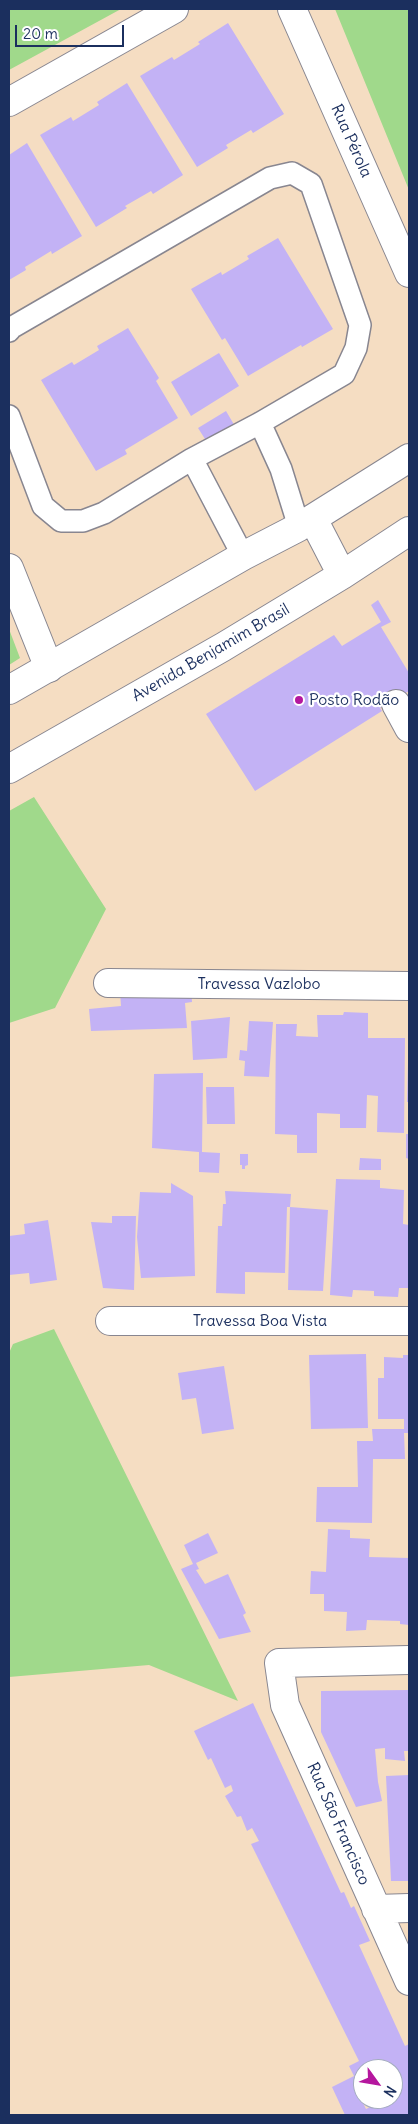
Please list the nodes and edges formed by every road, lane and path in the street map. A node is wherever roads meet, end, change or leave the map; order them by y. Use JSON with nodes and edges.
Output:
{"nodes":[{"id":1,"x":174,"y":9,"type":"edge"},
{"id":2,"x":292,"y":9,"type":"edge"},
{"id":3,"x":9,"y":102,"type":"edge"},
{"id":4,"x":409,"y":273,"type":"edge"},
{"id":5,"x":9,"y":331,"type":"edge"},
{"id":6,"x":9,"y":416,"type":"edge"},
{"id":7,"x":260,"y":424,"type":"junction"},
{"id":8,"x":409,"y":458,"type":"edge"},
{"id":9,"x":192,"y":459,"type":"junction"},
{"id":10,"x":306,"y":523,"type":"junction"},
{"id":11,"x":409,"y":531,"type":"edge"},
{"id":12,"x":243,"y":556,"type":"junction"},
{"id":13,"x":9,"y":568,"type":"edge"},
{"id":14,"x":342,"y":575,"type":"junction"},
{"id":15,"x":49,"y":668,"type":"junction"},
{"id":16,"x":9,"y":690,"type":"edge"},
{"id":17,"x":396,"y":704,"type":"dead end"},
{"id":18,"x":409,"y":728,"type":"edge"},
{"id":19,"x":9,"y":769,"type":"edge"},
{"id":20,"x":108,"y":983,"type":"dead end"},
{"id":21,"x":409,"y":986,"type":"edge"},
{"id":22,"x":110,"y":1320,"type":"dead end"},
{"id":23,"x":409,"y":1320,"type":"edge"},
{"id":24,"x":409,"y":1660,"type":"edge"},
{"id":25,"x":409,"y":1908,"type":"edge"},
{"id":26,"x":376,"y":1909,"type":"junction"},
{"id":27,"x":409,"y":1981,"type":"edge"}],
"edges":[{"from":1,"to":3,"type":"street"},
{"from":2,"to":4,"type":"street","name":"Rua Pérola"},
{"from":5,"to":7,"type":"lane"},
{"from":6,"to":9,"type":"lane"},
{"from":7,"to":9,"type":"lane"},
{"from":7,"to":10,"type":"lane"},
{"from":8,"to":10,"type":"street"},
{"from":9,"to":12,"type":"lane"},
{"from":10,"to":12,"type":"street"},
{"from":10,"to":14,"type":"street"},
{"from":11,"to":14,"type":"street","name":"Avenida Benjamim Brasil"},
{"from":12,"to":15,"type":"street"},
{"from":13,"to":15,"type":"street"},
{"from":14,"to":19,"type":"street","name":"Avenida Benjamim Brasil"},
{"from":15,"to":16,"type":"street"},
{"from":17,"to":18,"type":"street"},
{"from":20,"to":21,"type":"street","name":"Travessa Vazlobo"},
{"from":22,"to":23,"type":"street","name":"Travessa Boa Vista"},
{"from":24,"to":26,"type":"street","name":"Rua São Francisco"},
{"from":25,"to":26,"type":"street"},
{"from":26,"to":27,"type":"street","name":"Rua São Francisco"}]}
